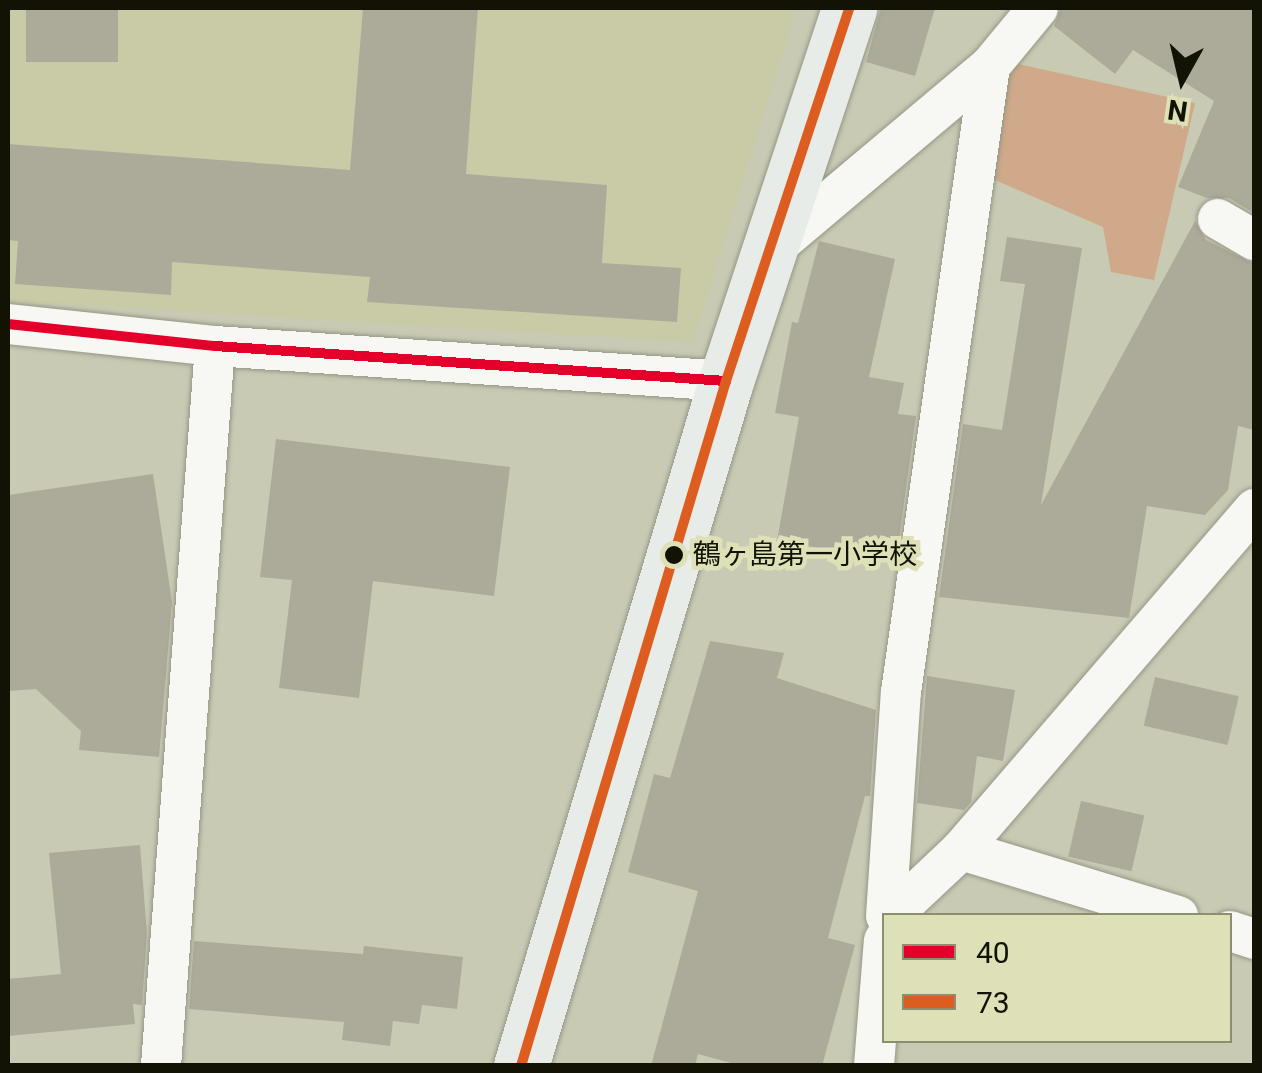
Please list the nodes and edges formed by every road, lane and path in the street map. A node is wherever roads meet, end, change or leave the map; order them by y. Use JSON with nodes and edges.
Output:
{"nodes":[{"id":1,"x":849,"y":8,"type":"edge"},
{"id":2,"x":1038,"y":8,"type":"edge"},
{"id":3,"x":990,"y":66,"type":"junction"},
{"id":4,"x":1218,"y":219,"type":"dead end"},
{"id":5,"x":1254,"y":240,"type":"edge"},
{"id":6,"x":769,"y":252,"type":"junction"},
{"id":7,"x":8,"y":324,"type":"edge"},
{"id":8,"x":215,"y":346,"type":"junction"},
{"id":9,"x":726,"y":382,"type":"junction"},
{"id":10,"x":1254,"y":510,"type":"edge"},
{"id":11,"x":961,"y":850,"type":"junction"},
{"id":12,"x":889,"y":913,"type":"edge"},
{"id":13,"x":892,"y":913,"type":"edge"},
{"id":14,"x":1168,"y":913,"type":"edge"},
{"id":15,"x":882,"y":965,"type":"edge"},
{"id":16,"x":160,"y":1066,"type":"edge"},
{"id":17,"x":521,"y":1066,"type":"edge"},
{"id":18,"x":874,"y":1066,"type":"edge"}],
"edges":[{"from":1,"to":6,"type":"street"},
{"from":2,"to":3,"type":"street"},
{"from":3,"to":6,"type":"street"},
{"from":3,"to":12,"type":"street"},
{"from":4,"to":5,"type":"street"},
{"from":6,"to":9,"type":"street"},
{"from":7,"to":8,"type":"street"},
{"from":8,"to":9,"type":"street"},
{"from":8,"to":16,"type":"street"},
{"from":9,"to":17,"type":"street"},
{"from":10,"to":11,"type":"street"},
{"from":11,"to":13,"type":"street"},
{"from":11,"to":14,"type":"street"},
{"from":15,"to":18,"type":"street"}]}
